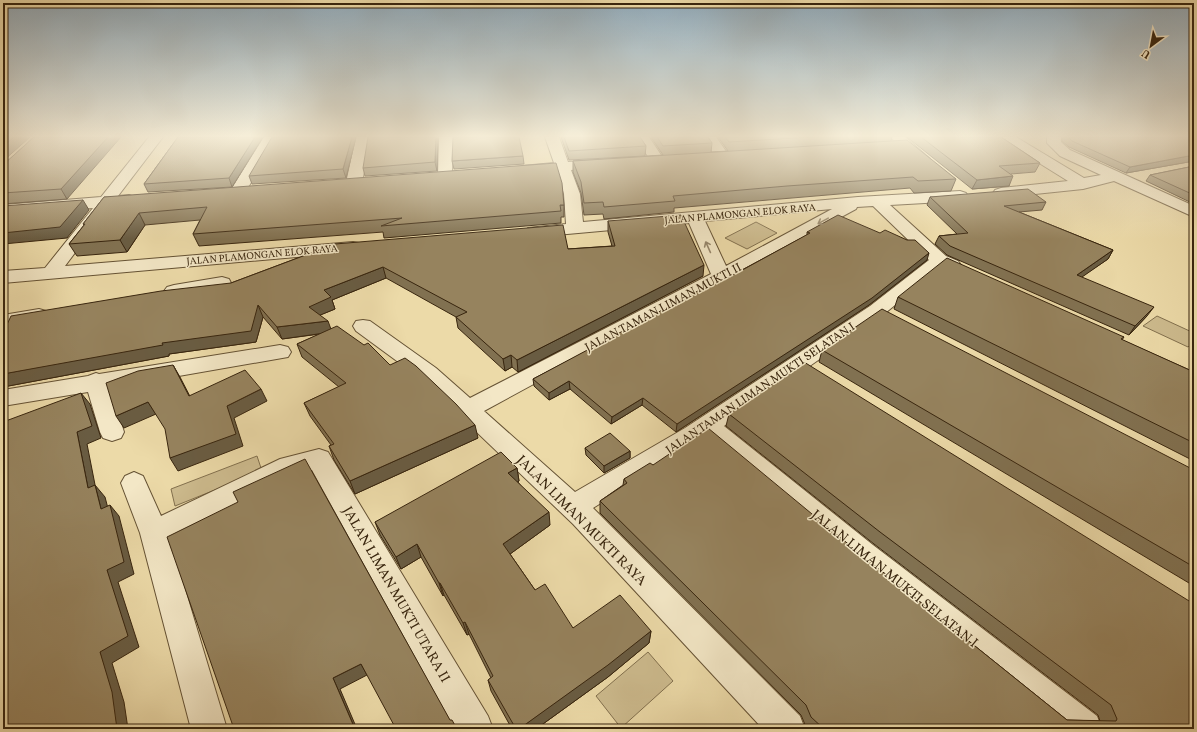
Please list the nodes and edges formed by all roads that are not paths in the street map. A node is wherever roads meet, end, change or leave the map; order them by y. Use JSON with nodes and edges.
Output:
{"nodes":[{"id":1,"x":128,"y":171,"type":"edge"},
{"id":2,"x":250,"y":171,"type":"edge"},
{"id":3,"x":356,"y":171,"type":"edge"},
{"id":4,"x":445,"y":171,"type":"edge"},
{"id":5,"x":564,"y":171,"type":"edge"},
{"id":6,"x":1062,"y":171,"type":"edge"},
{"id":7,"x":1106,"y":171,"type":"edge"},
{"id":8,"x":460,"y":174,"type":"edge"},
{"id":9,"x":445,"y":175,"type":"junction"},
{"id":10,"x":1149,"y":175,"type":"edge"},
{"id":11,"x":430,"y":177,"type":"edge"},
{"id":12,"x":1121,"y":178,"type":"junction"},
{"id":13,"x":369,"y":182,"type":"edge"},
{"id":14,"x":952,"y":182,"type":"edge"},
{"id":15,"x":354,"y":183,"type":"junction"},
{"id":16,"x":338,"y":184,"type":"edge"},
{"id":17,"x":1083,"y":184,"type":"junction"},
{"id":18,"x":252,"y":192,"type":"edge"},
{"id":19,"x":236,"y":193,"type":"junction"},
{"id":20,"x":221,"y":194,"type":"edge"},
{"id":21,"x":977,"y":195,"type":"junction"},
{"id":22,"x":143,"y":199,"type":"edge"},
{"id":23,"x":104,"y":201,"type":"junction"},
{"id":24,"x":878,"y":201,"type":"junction"},
{"id":25,"x":858,"y":202,"type":"junction"},
{"id":26,"x":3,"y":210,"type":"edge"},
{"id":27,"x":1194,"y":212,"type":"edge"},
{"id":28,"x":695,"y":218,"type":"junction"},
{"id":29,"x":575,"y":228,"type":"junction"},
{"id":30,"x":516,"y":234,"type":"edge"},
{"id":31,"x":371,"y":245,"type":"edge"},
{"id":32,"x":940,"y":260,"type":"junction"},
{"id":33,"x":51,"y":272,"type":"junction"},
{"id":34,"x":969,"y":273,"type":"edge"},
{"id":35,"x":721,"y":276,"type":"junction"},
{"id":36,"x":3,"y":277,"type":"edge"},
{"id":37,"x":222,"y":283,"type":"edge"},
{"id":38,"x":160,"y":294,"type":"edge"},
{"id":39,"x":877,"y":310,"type":"junction"},
{"id":40,"x":59,"y":311,"type":"edge"},
{"id":41,"x":3,"y":321,"type":"edge"},
{"id":42,"x":898,"y":321,"type":"edge"},
{"id":43,"x":363,"y":326,"type":"dead end"},
{"id":44,"x":280,"y":352,"type":"dead end"},
{"id":45,"x":96,"y":381,"type":"junction"},
{"id":46,"x":3,"y":398,"type":"edge"},
{"id":47,"x":468,"y":409,"type":"junction"},
{"id":48,"x":707,"y":425,"type":"junction"},
{"id":49,"x":112,"y":432,"type":"dead end"},
{"id":50,"x":134,"y":483,"type":"dead end"},
{"id":51,"x":573,"y":507,"type":"junction"},
{"id":52,"x":154,"y":533,"type":"junction"},
{"id":53,"x":209,"y":729,"type":"edge"},
{"id":54,"x":475,"y":729,"type":"edge"},
{"id":55,"x":787,"y":729,"type":"edge"},
{"id":56,"x":1084,"y":729,"type":"edge"}],
"edges":[{"from":1,"to":23,"type":"street"},
{"from":2,"to":19,"type":"street"},
{"from":3,"to":15,"type":"street"},
{"from":4,"to":9,"type":"street"},
{"from":5,"to":29,"type":"street"},
{"from":6,"to":17,"type":"street"},
{"from":7,"to":12,"type":"street"},
{"from":8,"to":9,"type":"street"},
{"from":9,"to":11,"type":"street"},
{"from":10,"to":12,"type":"street","name":"JALAN PLAMONGAN ELOK RAYA"},
{"from":12,"to":17,"type":"street","name":"JALAN PLAMONGAN ELOK RAYA"},
{"from":12,"to":27,"type":"street"},
{"from":13,"to":15,"type":"street"},
{"from":14,"to":21,"type":"street"},
{"from":15,"to":16,"type":"street"},
{"from":17,"to":21,"type":"street","name":"JALAN PLAMONGAN ELOK RAYA"},
{"from":18,"to":19,"type":"street"},
{"from":19,"to":20,"type":"street"},
{"from":21,"to":24,"type":"street","name":"JALAN PLAMONGAN ELOK RAYA"},
{"from":22,"to":23,"type":"street"},
{"from":23,"to":26,"type":"street"},
{"from":23,"to":33,"type":"street"},
{"from":24,"to":25,"type":"street","name":"JALAN PLAMONGAN ELOK RAYA"},
{"from":24,"to":32,"type":"street"},
{"from":25,"to":28,"type":"street","name":"JALAN PLAMONGAN ELOK RAYA"},
{"from":25,"to":35,"type":"street","name":"JALAN TAMAN LIMAN MUKTI II","one_way":true},
{"from":28,"to":29,"type":"street","name":"JALAN PLAMONGAN ELOK RAYA"},
{"from":35,"to":28,"type":"street","one_way":true},
{"from":29,"to":30,"type":"street","name":"JALAN PLAMONGAN ELOK RAYA"},
{"from":31,"to":33,"type":"street","name":"JALAN PLAMONGAN ELOK RAYA"},
{"from":32,"to":34,"type":"street"},
{"from":32,"to":39,"type":"street","name":"JALAN TAMAN LIMAN MUKTI SELATAN I"},
{"from":33,"to":36,"type":"street","name":"JALAN PLAMONGAN ELOK RAYA"},
{"from":35,"to":47,"type":"street","name":"JALAN TAMAN LIMAN MUKTI II"},
{"from":37,"to":38,"type":"street"},
{"from":39,"to":42,"type":"street"},
{"from":39,"to":48,"type":"street","name":"JALAN TAMAN LIMAN MUKTI SELATAN I"},
{"from":40,"to":41,"type":"street"},
{"from":43,"to":47,"type":"street","name":"JALAN LIMAN MUKTI RAYA"},
{"from":44,"to":45,"type":"street"},
{"from":45,"to":46,"type":"street"},
{"from":45,"to":49,"type":"street"},
{"from":47,"to":51,"type":"street","name":"JALAN LIMAN MUKTI RAYA"},
{"from":48,"to":51,"type":"street","name":"JALAN TAMAN LIMAN MUKTI SELATAN I"},
{"from":48,"to":56,"type":"street","name":"JALAN LIMAN MUKTI SELATAN I"},
{"from":50,"to":52,"type":"street"},
{"from":51,"to":55,"type":"street","name":"JALAN LIMAN MUKTI RAYA"},
{"from":52,"to":53,"type":"street"},
{"from":52,"to":54,"type":"street","name":"JALAN LIMAN MUKTI UTARA II"}]}
